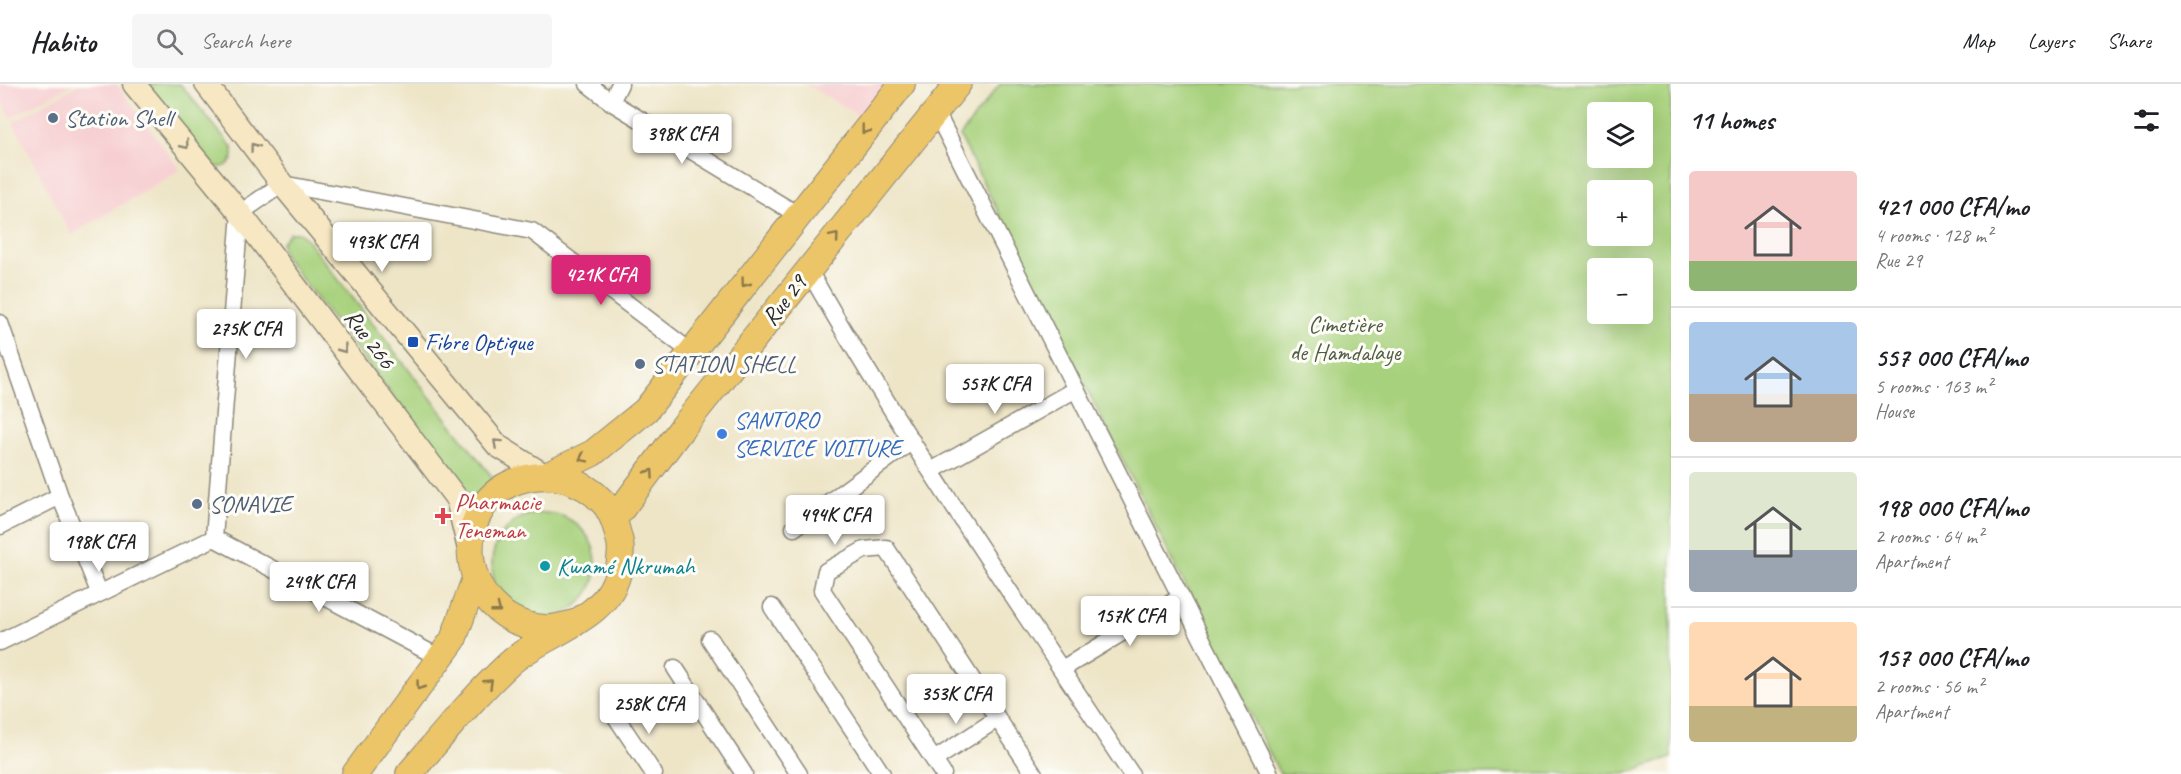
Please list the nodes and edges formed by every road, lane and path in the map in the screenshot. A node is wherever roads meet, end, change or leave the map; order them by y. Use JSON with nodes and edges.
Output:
{"nodes":[{"id":1,"x":134,"y":84,"type":"edge"},
{"id":2,"x":206,"y":84,"type":"edge"},
{"id":3,"x":588,"y":84,"type":"edge"},
{"id":4,"x":620,"y":84,"type":"edge"},
{"id":5,"x":902,"y":84,"type":"edge"},
{"id":6,"x":958,"y":84,"type":"edge"},
{"id":7,"x":610,"y":102,"type":"junction"},
{"id":8,"x":936,"y":112,"type":"junction"},
{"id":9,"x":282,"y":184,"type":"junction"},
{"id":10,"x":240,"y":213,"type":"junction"},
{"id":11,"x":798,"y":215,"type":"junction"},
{"id":12,"x":808,"y":269,"type":"junction"},
{"id":13,"x":0,"y":323,"type":"edge"},
{"id":14,"x":4,"y":344,"type":"edge"},
{"id":15,"x":692,"y":352,"type":"junction"},
{"id":16,"x":1076,"y":390,"type":"junction"},
{"id":17,"x":912,"y":441,"type":"junction"},
{"id":18,"x":931,"y":471,"type":"junction"},
{"id":19,"x":546,"y":476,"type":"junction"},
{"id":20,"x":60,"y":496,"type":"junction"},
{"id":21,"x":615,"y":519,"type":"junction"},
{"id":22,"x":0,"y":526,"type":"edge"},
{"id":23,"x":794,"y":528,"type":"dead end"},
{"id":24,"x":214,"y":538,"type":"junction"},
{"id":25,"x":472,"y":567,"type":"junction"},
{"id":26,"x":99,"y":592,"type":"junction"},
{"id":27,"x":1180,"y":597,"type":"junction"},
{"id":28,"x":772,"y":607,"type":"dead end"},
{"id":29,"x":575,"y":623,"type":"junction"},
{"id":30,"x":710,"y":639,"type":"dead end"},
{"id":31,"x":0,"y":642,"type":"edge"},
{"id":32,"x":440,"y":658,"type":"junction"},
{"id":33,"x":675,"y":668,"type":"dead end"},
{"id":34,"x":1062,"y":669,"type":"junction"},
{"id":35,"x":615,"y":714,"type":"dead end"},
{"id":36,"x":997,"y":718,"type":"junction"},
{"id":37,"x":939,"y":767,"type":"edge"},
{"id":38,"x":355,"y":774,"type":"edge"},
{"id":39,"x":409,"y":774,"type":"edge"},
{"id":40,"x":654,"y":774,"type":"edge"},
{"id":41,"x":744,"y":774,"type":"edge"},
{"id":42,"x":799,"y":774,"type":"edge"},
{"id":43,"x":882,"y":774,"type":"edge"},
{"id":44,"x":1034,"y":774,"type":"edge"},
{"id":45,"x":1131,"y":774,"type":"edge"},
{"id":46,"x":1270,"y":774,"type":"edge"}],
"edges":[{"from":1,"to":10,"type":"main road","name":"Rue 266","one_way":true},
{"from":9,"to":2,"type":"main road","name":"Rue 266","one_way":true},
{"from":3,"to":7,"type":"street"},
{"from":4,"to":7,"type":"street"},
{"from":5,"to":11,"type":"main road","one_way":true},
{"from":6,"to":8,"type":"main road","name":"Rue 29"},
{"from":7,"to":11,"type":"street"},
{"from":12,"to":8,"type":"main road","name":"Rue 29","one_way":true},
{"from":8,"to":16,"type":"street"},
{"from":9,"to":10,"type":"street"},
{"from":9,"to":15,"type":"street"},
{"from":19,"to":9,"type":"main road","name":"Rue 266","one_way":true},
{"from":10,"to":24,"type":"street"},
{"from":10,"to":25,"type":"main road","name":"Rue 266","one_way":true},
{"from":11,"to":15,"type":"main road","one_way":true},
{"from":12,"to":17,"type":"street"},
{"from":21,"to":12,"type":"main road","name":"Rue 29","one_way":true},
{"from":13,"to":14,"type":"street"},
{"from":14,"to":20,"type":"street"},
{"from":15,"to":19,"type":"main road","one_way":true},
{"from":16,"to":18,"type":"street"},
{"from":16,"to":27,"type":"street"},
{"from":17,"to":18,"type":"street"},
{"from":17,"to":23,"type":"street"},
{"from":18,"to":34,"type":"street"},
{"from":19,"to":21,"type":"main road"},
{"from":19,"to":25,"type":"main road"},
{"from":20,"to":22,"type":"street"},
{"from":20,"to":26,"type":"street"},
{"from":21,"to":29,"type":"main road"},
{"from":24,"to":26,"type":"street"},
{"from":24,"to":32,"type":"street"},
{"from":25,"to":29,"type":"main road","one_way":true},
{"from":25,"to":32,"type":"main road"},
{"from":26,"to":31,"type":"street"},
{"from":27,"to":34,"type":"street"},
{"from":27,"to":46,"type":"street"},
{"from":28,"to":43,"type":"street"},
{"from":39,"to":29,"type":"main road","one_way":true},
{"from":30,"to":42,"type":"street"},
{"from":32,"to":38,"type":"main road","one_way":true},
{"from":33,"to":41,"type":"street"},
{"from":34,"to":45,"type":"street"},
{"from":35,"to":40,"type":"street"},
{"from":36,"to":37,"type":"street"},
{"from":36,"to":37,"type":"street"},
{"from":36,"to":44,"type":"street"}]}
